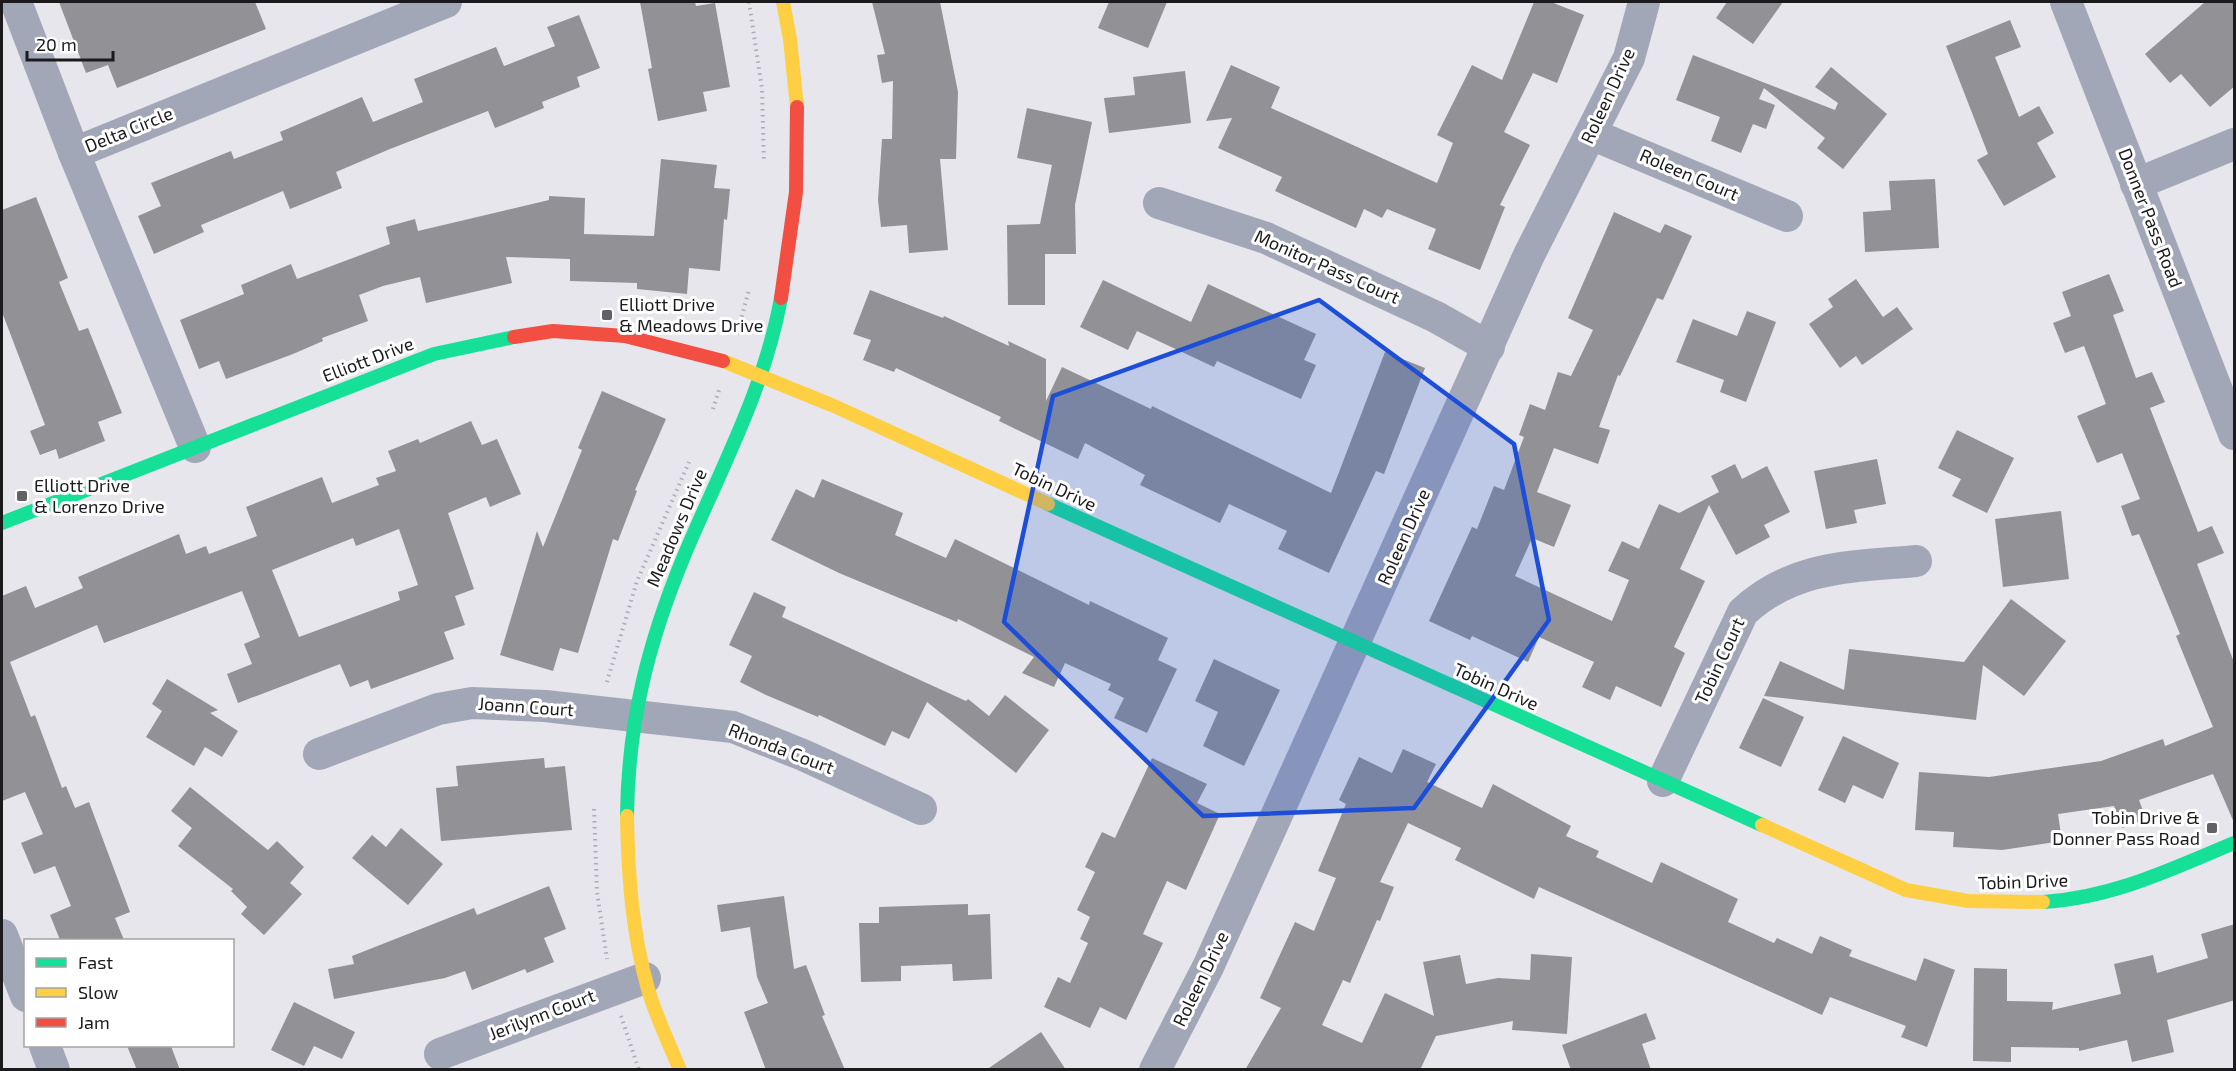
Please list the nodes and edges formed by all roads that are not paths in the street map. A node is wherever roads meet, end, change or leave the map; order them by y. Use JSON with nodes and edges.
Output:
{"nodes":[{"id":1,"x":16,"y":2,"type":"edge"},
{"id":2,"x":446,"y":2,"type":"edge"},
{"id":3,"x":783,"y":2,"type":"edge"},
{"id":4,"x":1644,"y":2,"type":"edge"},
{"id":5,"x":2066,"y":2,"type":"edge"},
{"id":6,"x":1591,"y":134,"type":"junction"},
{"id":7,"x":2235,"y":144,"type":"edge"},
{"id":8,"x":74,"y":153,"type":"junction"},
{"id":9,"x":2136,"y":184,"type":"junction"},
{"id":10,"x":1159,"y":202,"type":"dead end"},
{"id":11,"x":1787,"y":216,"type":"dead end"},
{"id":12,"x":1489,"y":347,"type":"junction"},
{"id":13,"x":762,"y":377,"type":"junction"},
{"id":14,"x":2235,"y":434,"type":"edge"},
{"id":15,"x":195,"y":447,"type":"junction"},
{"id":16,"x":2,"y":523,"type":"edge"},
{"id":17,"x":1916,"y":561,"type":"dead end"},
{"id":18,"x":1356,"y":644,"type":"junction"},
{"id":19,"x":634,"y":715,"type":"junction"},
{"id":20,"x":319,"y":754,"type":"dead end"},
{"id":21,"x":1663,"y":781,"type":"junction"},
{"id":22,"x":921,"y":809,"type":"dead end"},
{"id":23,"x":2235,"y":843,"type":"edge"},
{"id":24,"x":2,"y":935,"type":"edge"},
{"id":25,"x":645,"y":978,"type":"junction"},
{"id":26,"x":24,"y":991,"type":"edge"},
{"id":27,"x":45,"y":1047,"type":"edge"},
{"id":28,"x":440,"y":1053,"type":"dead end"},
{"id":29,"x":54,"y":1070,"type":"edge"},
{"id":30,"x":680,"y":1070,"type":"edge"},
{"id":31,"x":1155,"y":1070,"type":"edge"}],
"edges":[{"from":1,"to":8,"type":"street"},
{"from":2,"to":8,"type":"street","name":"Delta Circle"},
{"from":3,"to":13,"type":"street","name":"Meadows Drive"},
{"from":4,"to":6,"type":"street","name":"Roleen Drive"},
{"from":5,"to":9,"type":"street","name":"Donner Pass Road"},
{"from":6,"to":11,"type":"street","name":"Roleen Court"},
{"from":6,"to":12,"type":"street","name":"Roleen Drive"},
{"from":7,"to":9,"type":"street"},
{"from":8,"to":15,"type":"street","name":"Delta Circle"},
{"from":9,"to":14,"type":"street","name":"Donner Pass Road"},
{"from":10,"to":12,"type":"street","name":"Monitor Pass Court"},
{"from":12,"to":18,"type":"street","name":"Roleen Drive"},
{"from":13,"to":15,"type":"street","name":"Elliott Drive"},
{"from":13,"to":18,"type":"street","name":"Tobin Drive"},
{"from":13,"to":19,"type":"street","name":"Meadows Drive"},
{"from":15,"to":16,"type":"street","name":"Elliott Drive"},
{"from":17,"to":21,"type":"street","name":"Tobin Court"},
{"from":18,"to":21,"type":"street","name":"Tobin Drive"},
{"from":18,"to":31,"type":"street","name":"Roleen Drive"},
{"from":19,"to":20,"type":"street","name":"Joann Court"},
{"from":19,"to":22,"type":"street","name":"Rhonda Court"},
{"from":19,"to":25,"type":"street","name":"Meadows Drive"},
{"from":21,"to":23,"type":"street","name":"Tobin Drive"},
{"from":24,"to":26,"type":"street"},
{"from":25,"to":28,"type":"street","name":"Jerilynn Court"},
{"from":25,"to":30,"type":"street","name":"Meadows Drive"},
{"from":27,"to":29,"type":"street"}]}
